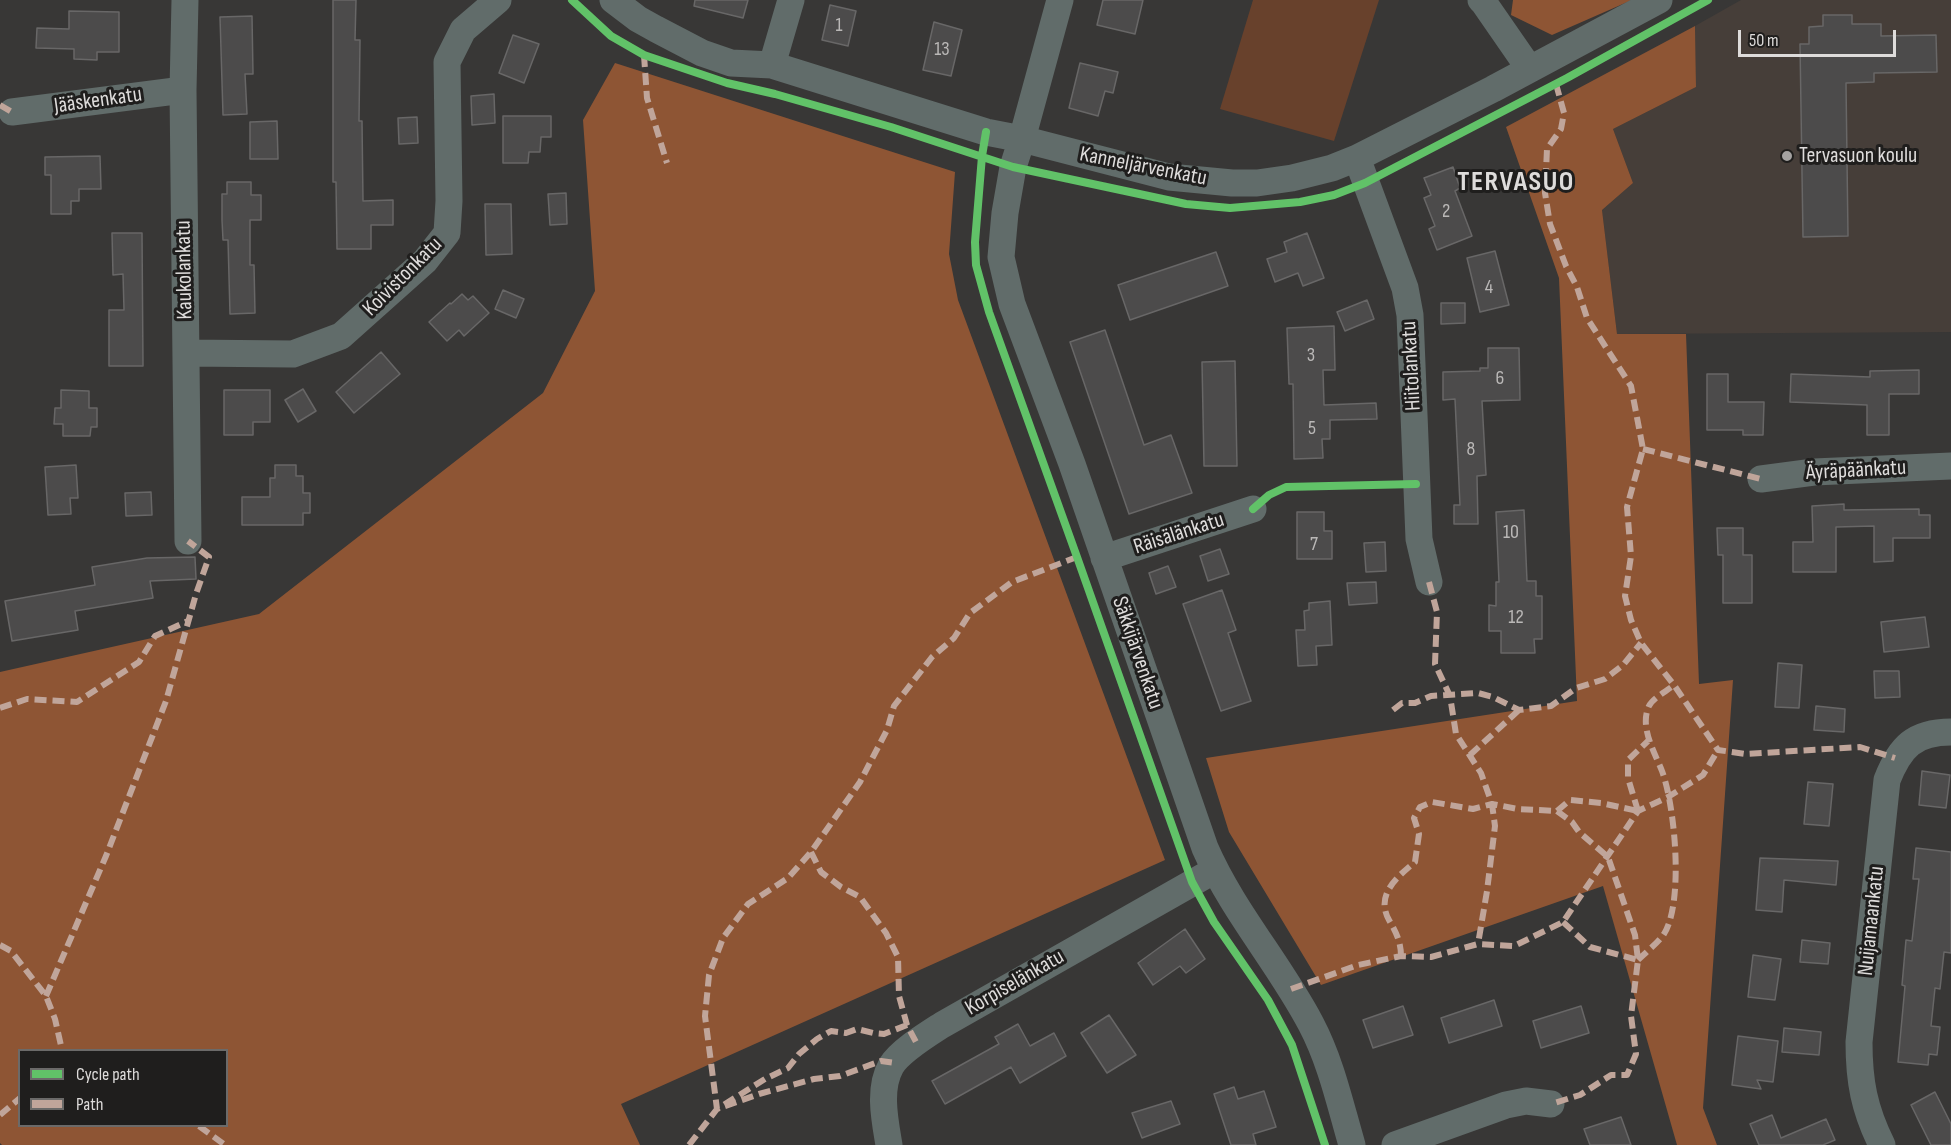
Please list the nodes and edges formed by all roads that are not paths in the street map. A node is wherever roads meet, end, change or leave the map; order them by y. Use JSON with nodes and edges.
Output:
{"nodes":[{"id":1,"x":184,"y":0,"type":"edge"},
{"id":2,"x":498,"y":0,"type":"edge"},
{"id":3,"x":613,"y":0,"type":"edge"},
{"id":4,"x":791,"y":0,"type":"edge"},
{"id":5,"x":1060,"y":0,"type":"edge"},
{"id":6,"x":1480,"y":0,"type":"edge"},
{"id":7,"x":1659,"y":0,"type":"edge"},
{"id":8,"x":772,"y":65,"type":"junction"},
{"id":9,"x":1529,"y":68,"type":"junction"},
{"id":10,"x":183,"y":90,"type":"junction"},
{"id":11,"x":12,"y":112,"type":"dead end"},
{"id":12,"x":1022,"y":139,"type":"junction"},
{"id":13,"x":1357,"y":158,"type":"junction"},
{"id":14,"x":186,"y":353,"type":"junction"},
{"id":15,"x":1951,"y":466,"type":"edge"},
{"id":16,"x":1761,"y":479,"type":"dead end"},
{"id":17,"x":1253,"y":509,"type":"dead end"},
{"id":18,"x":188,"y":541,"type":"dead end"},
{"id":19,"x":1104,"y":558,"type":"junction"},
{"id":20,"x":1429,"y":582,"type":"dead end"},
{"id":21,"x":1951,"y":732,"type":"edge"},
{"id":22,"x":1215,"y":870,"type":"junction"},
{"id":23,"x":1551,"y":1104,"type":"dead end"},
{"id":24,"x":890,"y":1145,"type":"edge"},
{"id":25,"x":1352,"y":1145,"type":"edge"},
{"id":26,"x":1395,"y":1145,"type":"edge"},
{"id":27,"x":1882,"y":1145,"type":"edge"}],
"edges":[{"from":1,"to":10,"type":"street","name":"Kaukolankatu"},
{"from":2,"to":14,"type":"street","name":"Koivistonkatu"},
{"from":3,"to":8,"type":"street","name":"Kanneljärvenkatu"},
{"from":4,"to":8,"type":"street"},
{"from":5,"to":12,"type":"street","name":"Säkkijärvenkatu"},
{"from":6,"to":9,"type":"street"},
{"from":7,"to":9,"type":"street","name":"Kanneljärvenkatu"},
{"from":8,"to":12,"type":"street","name":"Kanneljärvenkatu"},
{"from":9,"to":13,"type":"street","name":"Kanneljärvenkatu"},
{"from":10,"to":11,"type":"street","name":"Jääskenkatu"},
{"from":10,"to":14,"type":"street","name":"Kaukolankatu"},
{"from":12,"to":13,"type":"street","name":"Kanneljärvenkatu"},
{"from":12,"to":19,"type":"street","name":"Säkkijärvenkatu"},
{"from":13,"to":20,"type":"street","name":"Hiitolankatu"},
{"from":14,"to":18,"type":"street","name":"Kaukolankatu"},
{"from":15,"to":16,"type":"street","name":"Äyräpäänkatu"},
{"from":17,"to":19,"type":"street","name":"Räisälänkatu"},
{"from":19,"to":22,"type":"street","name":"Säkkijärvenkatu"},
{"from":21,"to":27,"type":"street","name":"Nuijamaankatu"},
{"from":22,"to":24,"type":"street","name":"Korpiselänkatu"},
{"from":22,"to":25,"type":"street","name":"Säkkijärvenkatu"},
{"from":23,"to":26,"type":"street"}]}
